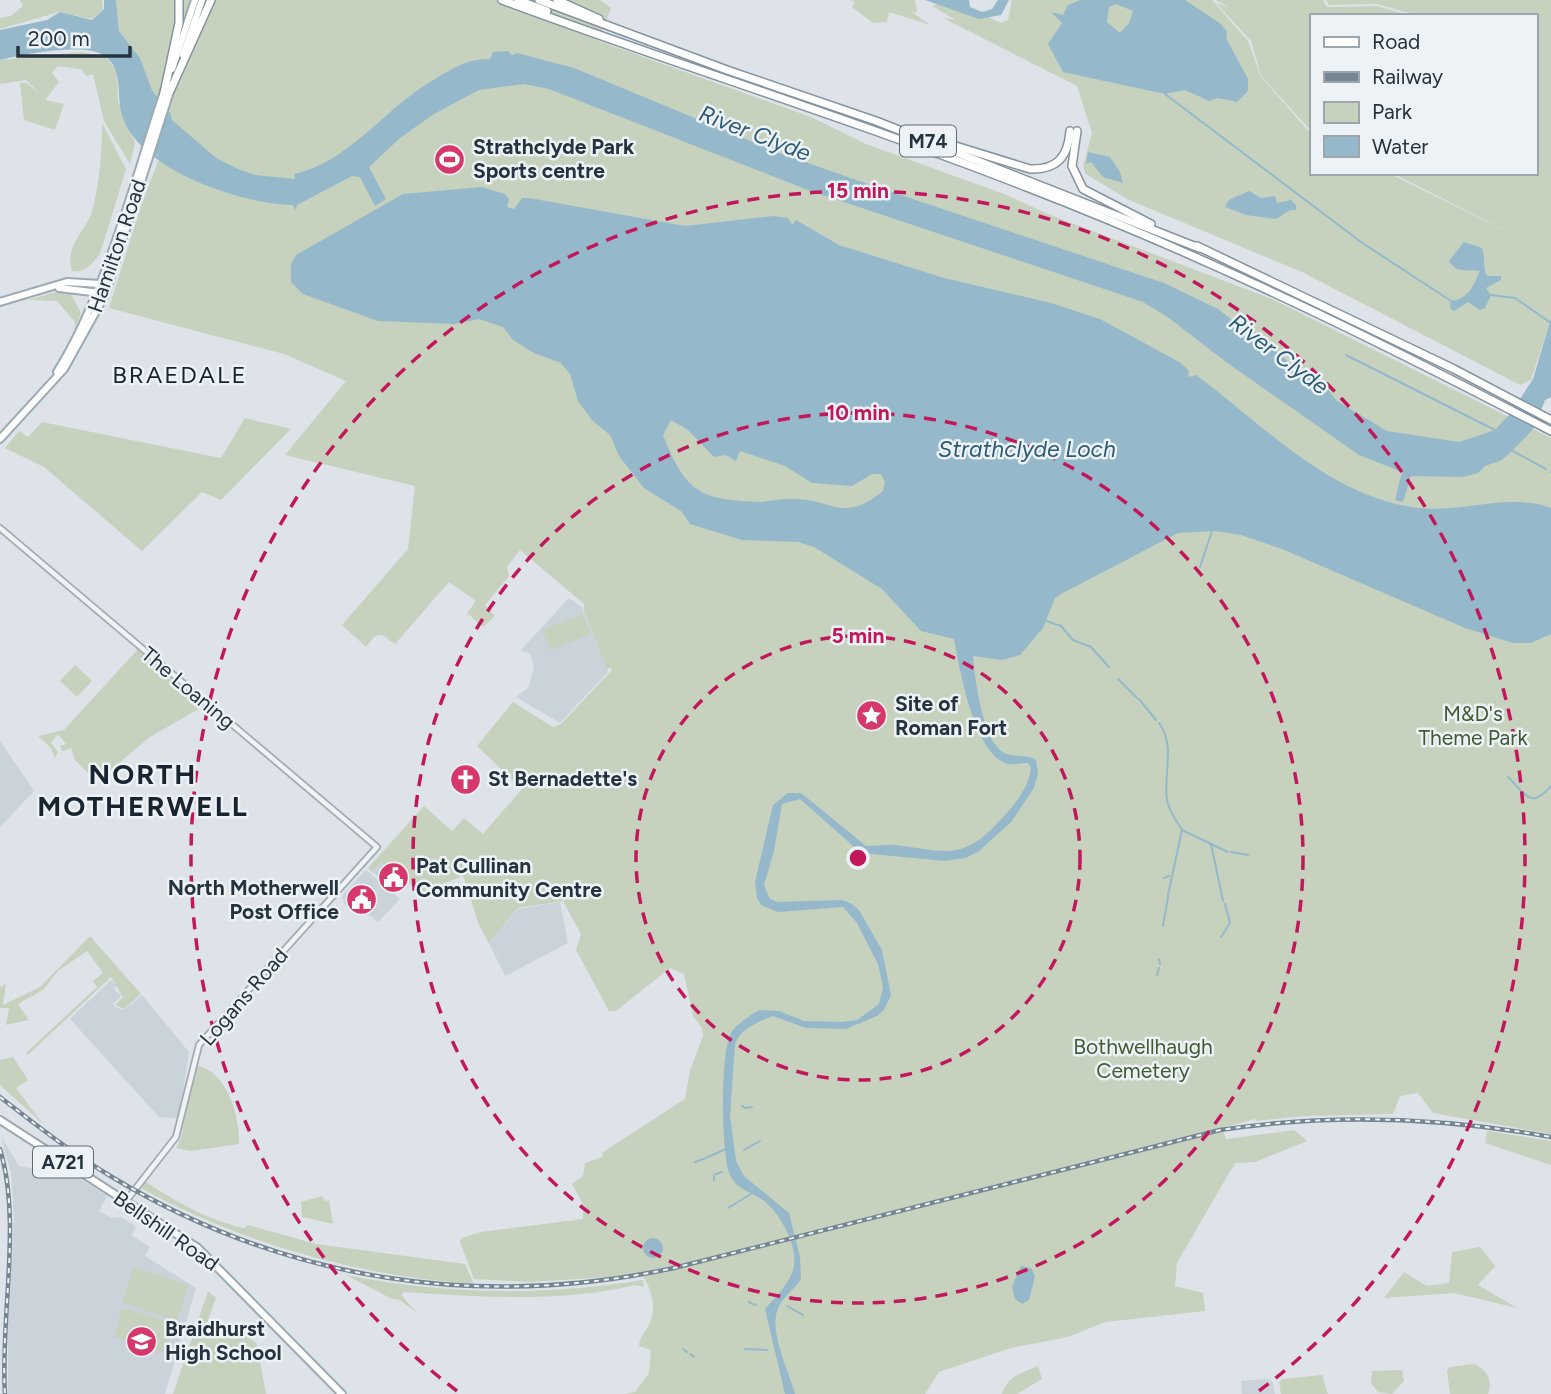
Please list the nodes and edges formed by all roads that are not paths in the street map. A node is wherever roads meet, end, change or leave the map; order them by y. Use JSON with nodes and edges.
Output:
{"nodes":[{"id":1,"x":179,"y":0,"type":"edge"},
{"id":2,"x":195,"y":0,"type":"edge"},
{"id":3,"x":202,"y":0,"type":"edge"},
{"id":4,"x":211,"y":0,"type":"edge"},
{"id":5,"x":502,"y":0,"type":"edge"},
{"id":6,"x":518,"y":0,"type":"edge"},
{"id":7,"x":539,"y":0,"type":"edge"},
{"id":8,"x":557,"y":0,"type":"edge"},
{"id":9,"x":600,"y":22,"type":"junction"},
{"id":10,"x":596,"y":32,"type":"junction"},
{"id":11,"x":166,"y":95,"type":"junction"},
{"id":12,"x":876,"y":121,"type":"junction"},
{"id":13,"x":142,"y":164,"type":"junction"},
{"id":14,"x":1199,"y":248,"type":"junction"},
{"id":15,"x":100,"y":284,"type":"junction"},
{"id":16,"x":54,"y":287,"type":"junction"},
{"id":17,"x":97,"y":292,"type":"junction"},
{"id":18,"x":105,"y":295,"type":"junction"},
{"id":19,"x":0,"y":302,"type":"edge"},
{"id":20,"x":50,"y":383,"type":"junction"},
{"id":21,"x":1551,"y":420,"type":"edge"},
{"id":22,"x":1551,"y":431,"type":"edge"},
{"id":23,"x":1,"y":437,"type":"edge"},
{"id":24,"x":0,"y":528,"type":"edge"},
{"id":25,"x":377,"y":847,"type":"joint"},
{"id":26,"x":0,"y":1120,"type":"edge"},
{"id":27,"x":126,"y":1201,"type":"junction"},
{"id":28,"x":342,"y":1394,"type":"edge"}],
"edges":[{"from":1,"to":11,"type":"highway"},
{"from":2,"to":11,"type":"main road"},
{"from":3,"to":11,"type":"main road"},
{"from":4,"to":11,"type":"highway"},
{"from":5,"to":10,"type":"highway","number":"M74"},
{"from":6,"to":10,"type":"highway","number":"M74"},
{"from":7,"to":9,"type":"highway","number":"M74"},
{"from":8,"to":9,"type":"highway","number":"M74"},
{"from":9,"to":12,"type":"highway","number":"M74"},
{"from":10,"to":22,"type":"highway","number":"M74"},
{"from":11,"to":13,"type":"main road","name":"Hamilton Road"},
{"from":12,"to":14,"type":"highway","number":"M74"},
{"from":12,"to":14,"type":"highway"},
{"from":13,"to":15,"type":"main road","name":"Hamilton Road"},
{"from":13,"to":18,"type":"main road","name":"Hamilton Road"},
{"from":14,"to":21,"type":"highway","number":"M74"},
{"from":15,"to":16,"type":"main road"},
{"from":15,"to":17,"type":"main road","name":"Hamilton Road"},
{"from":16,"to":17,"type":"main road"},
{"from":16,"to":19,"type":"main road"},
{"from":17,"to":18,"type":"main road"},
{"from":17,"to":20,"type":"main road","name":"Hamilton Road"},
{"from":18,"to":20,"type":"main road","name":"Hamilton Road"},
{"from":20,"to":23,"type":"main road","name":"Hamilton Road"},
{"from":24,"to":25,"type":"street","name":"The Loaning"},
{"from":25,"to":27,"type":"street","name":"Logans Road"},
{"from":26,"to":27,"type":"main road","name":"Bellshill Road","number":"A721"},
{"from":27,"to":28,"type":"main road","name":"Bellshill Road","number":"A721"}]}
